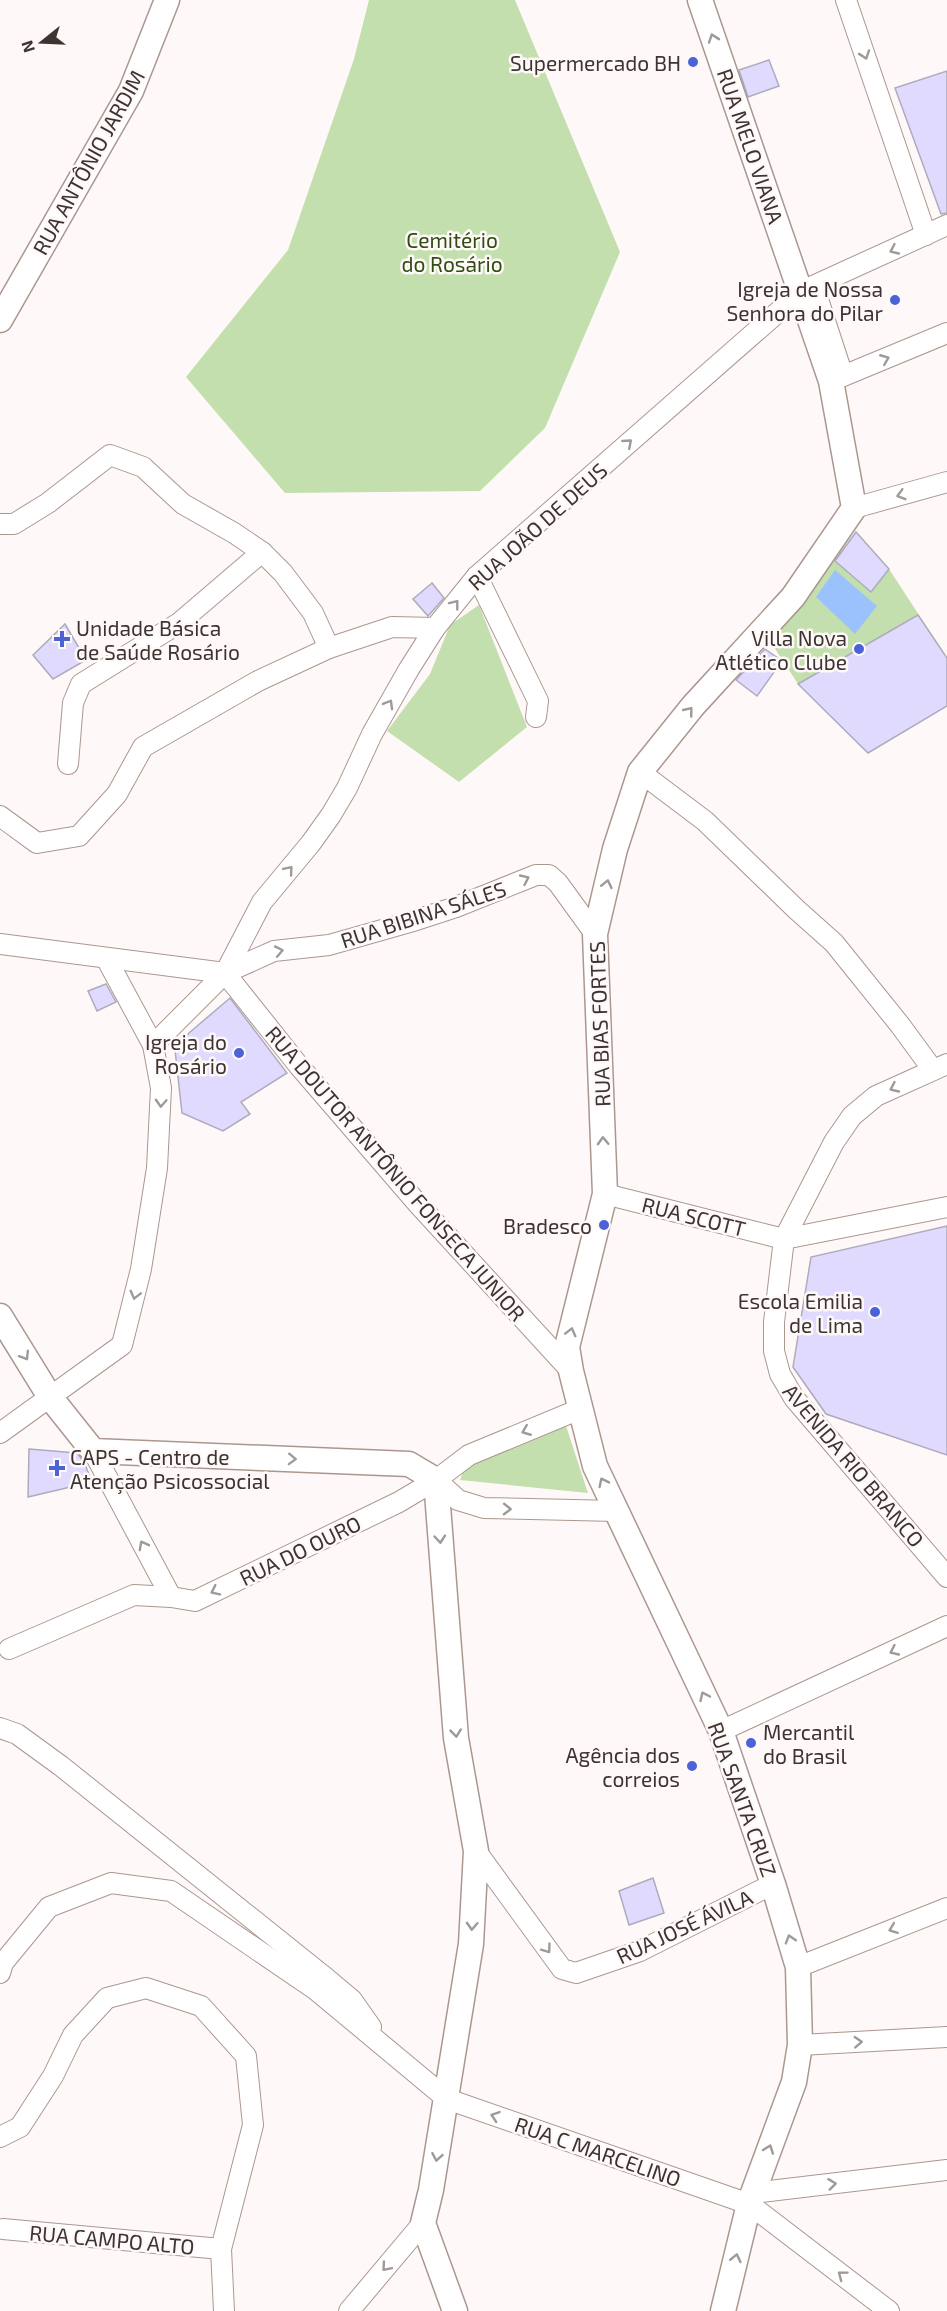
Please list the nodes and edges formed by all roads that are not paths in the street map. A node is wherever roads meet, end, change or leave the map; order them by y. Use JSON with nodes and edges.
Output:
{"nodes":[{"id":1,"x":167,"y":0,"type":"edge"},
{"id":2,"x":700,"y":0,"type":"edge"},
{"id":3,"x":846,"y":0,"type":"edge"},
{"id":4,"x":947,"y":225,"type":"edge"},
{"id":5,"x":926,"y":235,"type":"junction"},
{"id":6,"x":808,"y":289,"type":"junction"},
{"id":7,"x":0,"y":320,"type":"edge"},
{"id":8,"x":947,"y":333,"type":"edge"},
{"id":9,"x":837,"y":378,"type":"junction"},
{"id":10,"x":947,"y":482,"type":"edge"},
{"id":11,"x":854,"y":508,"type":"junction"},
{"id":12,"x":0,"y":524,"type":"edge"},
{"id":13,"x":262,"y":552,"type":"junction"},
{"id":14,"x":477,"y":576,"type":"junction"},
{"id":15,"x":435,"y":628,"type":"junction"},
{"id":16,"x":329,"y":648,"type":"junction"},
{"id":17,"x":536,"y":717,"type":"dead end"},
{"id":18,"x":68,"y":764,"type":"dead end"},
{"id":19,"x":640,"y":771,"type":"junction"},
{"id":20,"x":0,"y":816,"type":"edge"},
{"id":21,"x":595,"y":934,"type":"junction"},
{"id":22,"x":0,"y":944,"type":"edge"},
{"id":23,"x":106,"y":958,"type":"junction"},
{"id":24,"x":225,"y":973,"type":"junction"},
{"id":25,"x":153,"y":1045,"type":"junction"},
{"id":26,"x":940,"y":1067,"type":"edge"},
{"id":27,"x":605,"y":1194,"type":"junction"},
{"id":28,"x":947,"y":1207,"type":"edge"},
{"id":29,"x":784,"y":1239,"type":"junction"},
{"id":30,"x":0,"y":1316,"type":"edge"},
{"id":31,"x":571,"y":1371,"type":"junction"},
{"id":32,"x":50,"y":1397,"type":"junction"},
{"id":33,"x":580,"y":1409,"type":"junction"},
{"id":34,"x":0,"y":1433,"type":"edge"},
{"id":35,"x":93,"y":1451,"type":"junction"},
{"id":36,"x":436,"y":1480,"type":"junction"},
{"id":37,"x":617,"y":1511,"type":"junction"},
{"id":38,"x":947,"y":1577,"type":"edge"},
{"id":39,"x":171,"y":1597,"type":"junction"},
{"id":40,"x":947,"y":1626,"type":"edge"},
{"id":41,"x":9,"y":1648,"type":"dead end"},
{"id":42,"x":0,"y":1728,"type":"edge"},
{"id":43,"x":721,"y":1731,"type":"junction"},
{"id":44,"x":476,"y":1851,"type":"junction"},
{"id":45,"x":773,"y":1884,"type":"junction"},
{"id":46,"x":947,"y":1908,"type":"edge"},
{"id":47,"x":798,"y":1967,"type":"junction"},
{"id":48,"x":0,"y":1973,"type":"edge"},
{"id":49,"x":947,"y":2037,"type":"edge"},
{"id":50,"x":800,"y":2045,"type":"junction"},
{"id":51,"x":386,"y":2048,"type":"junction"},
{"id":52,"x":447,"y":2099,"type":"junction"},
{"id":53,"x":0,"y":2137,"type":"edge"},
{"id":54,"x":947,"y":2170,"type":"edge"},
{"id":55,"x":751,"y":2198,"type":"junction"},
{"id":56,"x":423,"y":2223,"type":"junction"},
{"id":57,"x":3,"y":2229,"type":"dead end"},
{"id":58,"x":221,"y":2249,"type":"junction"},
{"id":59,"x":224,"y":2311,"type":"edge"},
{"id":60,"x":349,"y":2311,"type":"edge"},
{"id":61,"x":455,"y":2311,"type":"edge"},
{"id":62,"x":723,"y":2311,"type":"edge"},
{"id":63,"x":889,"y":2311,"type":"edge"}],
"edges":[{"from":1,"to":7,"type":"street","name":"RUA ANTÔNIO JARDIM"},
{"from":6,"to":2,"type":"street","name":"RUA MELO VIANA","one_way":true},
{"from":3,"to":5,"type":"street","one_way":true},
{"from":4,"to":5,"type":"street","name":"RUA JOÃO DE DEUS"},
{"from":5,"to":6,"type":"street","name":"RUA JOÃO DE DEUS","one_way":true},
{"from":6,"to":9,"type":"street"},
{"from":14,"to":6,"type":"street","name":"RUA JOÃO DE DEUS","one_way":true},
{"from":9,"to":8,"type":"street","one_way":true},
{"from":9,"to":11,"type":"street"},
{"from":10,"to":11,"type":"street","one_way":true},
{"from":19,"to":11,"type":"street","name":"RUA BIAS FORTES","one_way":true},
{"from":12,"to":13,"type":"street"},
{"from":13,"to":16,"type":"street"},
{"from":13,"to":18,"type":"street"},
{"from":15,"to":14,"type":"street","name":"RUA JOÃO DE DEUS","one_way":true},
{"from":14,"to":17,"type":"street"},
{"from":15,"to":16,"type":"street"},
{"from":24,"to":15,"type":"street","name":"RUA JOÃO DE DEUS","one_way":true},
{"from":16,"to":20,"type":"street"},
{"from":21,"to":19,"type":"street","name":"RUA BIAS FORTES","one_way":true},
{"from":19,"to":26,"type":"street"},
{"from":24,"to":21,"type":"street","name":"RUA BIBINA SÁLES","one_way":true},
{"from":27,"to":21,"type":"street","name":"RUA BIAS FORTES","one_way":true},
{"from":22,"to":23,"type":"street"},
{"from":23,"to":24,"type":"street"},
{"from":23,"to":25,"type":"street"},
{"from":24,"to":25,"type":"street"},
{"from":24,"to":31,"type":"street","name":"RUA DOUTOR ANTÔNIO FONSECA JUNIOR"},
{"from":25,"to":32,"type":"street","one_way":true},
{"from":26,"to":29,"type":"street","one_way":true},
{"from":27,"to":29,"type":"street","name":"RUA SCOTT"},
{"from":31,"to":27,"type":"street","name":"RUA BIAS FORTES","one_way":true},
{"from":28,"to":29,"type":"street"},
{"from":29,"to":38,"type":"street","name":"AVENIDA RIO BRANCO"},
{"from":30,"to":32,"type":"street","one_way":true},
{"from":31,"to":33,"type":"street","name":"RUA BIAS FORTES"},
{"from":32,"to":34,"type":"street"},
{"from":32,"to":35,"type":"street"},
{"from":33,"to":36,"type":"street","name":"RUA DO OURO","one_way":true},
{"from":37,"to":33,"type":"street","name":"RUA SANTA CRUZ","one_way":true},
{"from":35,"to":36,"type":"street","one_way":true},
{"from":39,"to":35,"type":"street","one_way":true},
{"from":36,"to":37,"type":"street","one_way":true},
{"from":36,"to":39,"type":"street","name":"RUA DO OURO","one_way":true},
{"from":36,"to":44,"type":"street","one_way":true},
{"from":43,"to":37,"type":"street","name":"RUA SANTA CRUZ","one_way":true},
{"from":39,"to":41,"type":"street","name":"RUA DO OURO"},
{"from":40,"to":43,"type":"street","one_way":true},
{"from":42,"to":51,"type":"street"},
{"from":43,"to":45,"type":"street","name":"RUA SANTA CRUZ"},
{"from":44,"to":45,"type":"street","name":"RUA JOSÉ ÁVILA","one_way":true},
{"from":44,"to":52,"type":"street","one_way":true},
{"from":47,"to":45,"type":"street","name":"RUA SANTA CRUZ","one_way":true},
{"from":46,"to":47,"type":"street","one_way":true},
{"from":47,"to":50,"type":"street","name":"RUA SANTA CRUZ"},
{"from":48,"to":51,"type":"street"},
{"from":50,"to":49,"type":"street","one_way":true},
{"from":55,"to":50,"type":"street","name":"RUA SANTA CRUZ","one_way":true},
{"from":51,"to":52,"type":"street"},
{"from":55,"to":52,"type":"street","name":"RUA C MARCELINO","one_way":true},
{"from":52,"to":56,"type":"street","one_way":true},
{"from":53,"to":58,"type":"street"},
{"from":55,"to":54,"type":"street","one_way":true},
{"from":62,"to":55,"type":"street","name":"RUA SANTA CRUZ","one_way":true},
{"from":63,"to":55,"type":"street","one_way":true},
{"from":56,"to":60,"type":"street","one_way":true},
{"from":56,"to":61,"type":"street"},
{"from":57,"to":58,"type":"street","name":"RUA CAMPO ALTO"},
{"from":58,"to":59,"type":"street"}]}
